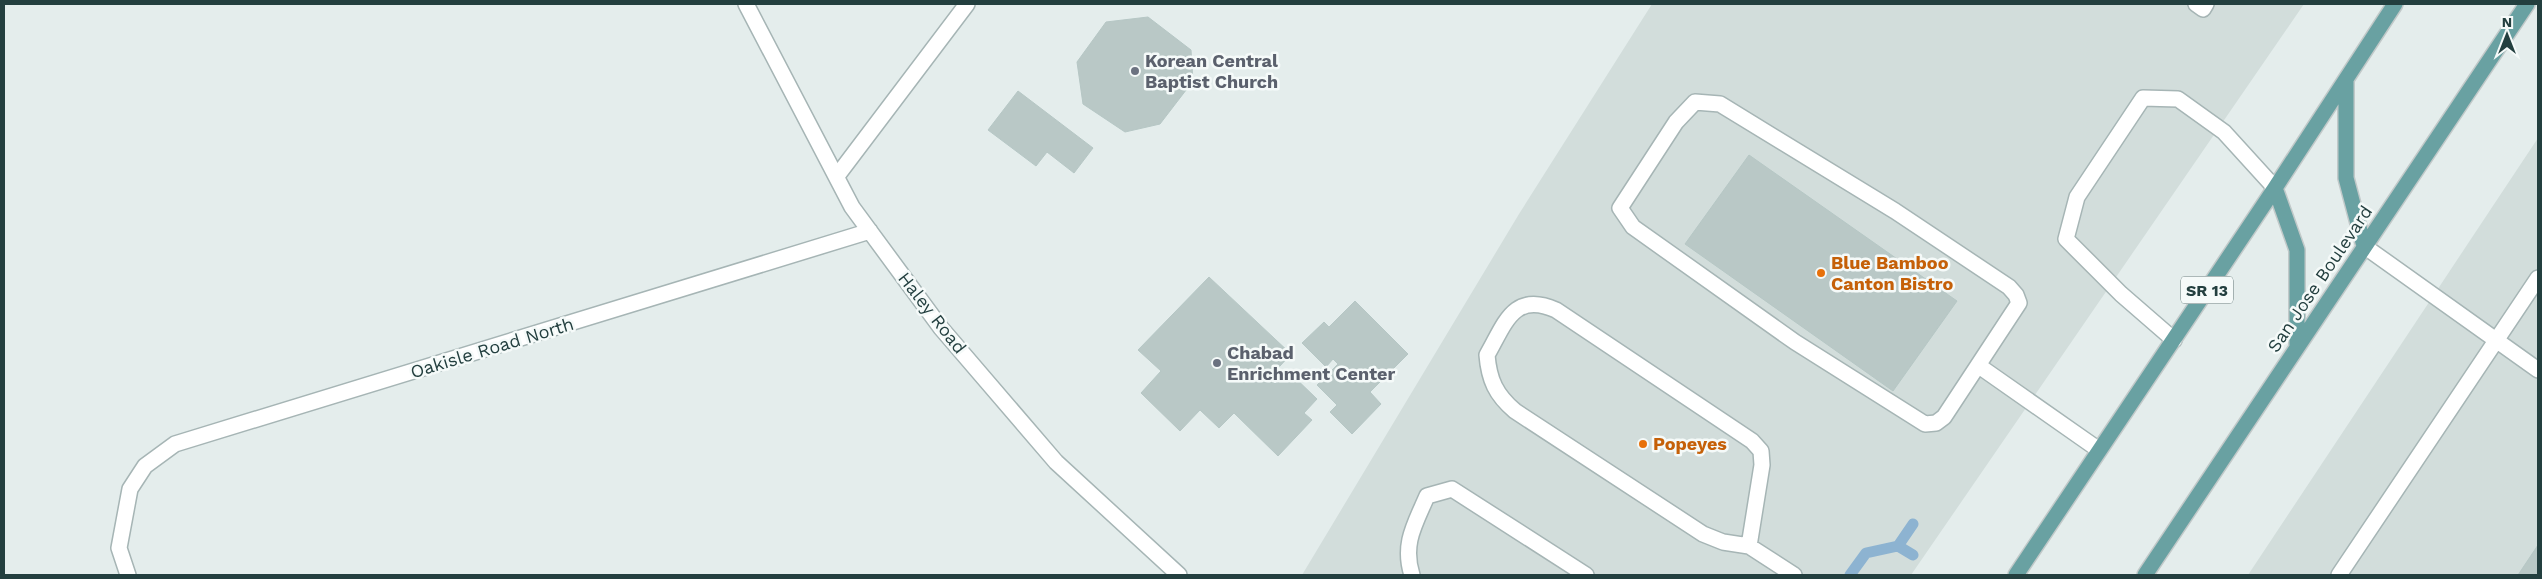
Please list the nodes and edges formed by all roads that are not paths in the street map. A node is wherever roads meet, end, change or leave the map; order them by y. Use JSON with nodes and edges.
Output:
{"nodes":[{"id":1,"x":746,"y":4,"type":"edge"},
{"id":2,"x":967,"y":4,"type":"edge"},
{"id":3,"x":2196,"y":4,"type":"edge"},
{"id":4,"x":2206,"y":4,"type":"edge"},
{"id":5,"x":2395,"y":4,"type":"edge"},
{"id":6,"x":2528,"y":4,"type":"edge"},
{"id":7,"x":2346,"y":79,"type":"junction"},
{"id":8,"x":836,"y":176,"type":"junction"},
{"id":9,"x":2275,"y":188,"type":"junction"},
{"id":10,"x":870,"y":232,"type":"junction"},
{"id":11,"x":2364,"y":246,"type":"junction"},
{"id":12,"x":2538,"y":278,"type":"edge"},
{"id":13,"x":2174,"y":340,"type":"junction"},
{"id":14,"x":2497,"y":341,"type":"junction"},
{"id":15,"x":2297,"y":347,"type":"junction"},
{"id":16,"x":1979,"y":366,"type":"junction"},
{"id":17,"x":2538,"y":370,"type":"edge"},
{"id":18,"x":2100,"y":450,"type":"junction"},
{"id":19,"x":1749,"y":546,"type":"junction"},
{"id":20,"x":128,"y":575,"type":"edge"},
{"id":21,"x":1179,"y":575,"type":"edge"},
{"id":22,"x":1412,"y":575,"type":"edge"},
{"id":23,"x":1586,"y":575,"type":"edge"},
{"id":24,"x":1794,"y":575,"type":"edge"},
{"id":25,"x":2016,"y":575,"type":"edge"},
{"id":26,"x":2144,"y":575,"type":"edge"},
{"id":27,"x":2339,"y":575,"type":"edge"}],
"edges":[{"from":1,"to":8,"type":"street","name":"Haley Road"},
{"from":2,"to":8,"type":"street"},
{"from":3,"to":4,"type":"street"},
{"from":5,"to":7,"type":"main road","number":"SR 13"},
{"from":6,"to":11,"type":"main road","name":"San Jose Boulevard"},
{"from":7,"to":9,"type":"main road","number":"SR 13"},
{"from":7,"to":11,"type":"main road"},
{"from":8,"to":10,"type":"street","name":"Haley Road"},
{"from":9,"to":13,"type":"main road","number":"SR 13"},
{"from":9,"to":13,"type":"street"},
{"from":9,"to":15,"type":"main road"},
{"from":10,"to":20,"type":"street","name":"Oakisle Road North"},
{"from":10,"to":21,"type":"street","name":"Haley Road"},
{"from":11,"to":14,"type":"street"},
{"from":11,"to":15,"type":"main road","name":"San Jose Boulevard"},
{"from":12,"to":14,"type":"street"},
{"from":13,"to":18,"type":"main road","number":"SR 13"},
{"from":14,"to":17,"type":"street"},
{"from":14,"to":27,"type":"street"},
{"from":15,"to":26,"type":"main road","name":"San Jose Boulevard"},
{"from":16,"to":16,"type":"street"},
{"from":16,"to":18,"type":"street"},
{"from":18,"to":25,"type":"main road","number":"SR 13"},
{"from":19,"to":19,"type":"street"},
{"from":19,"to":24,"type":"street"},
{"from":22,"to":23,"type":"street"}]}
